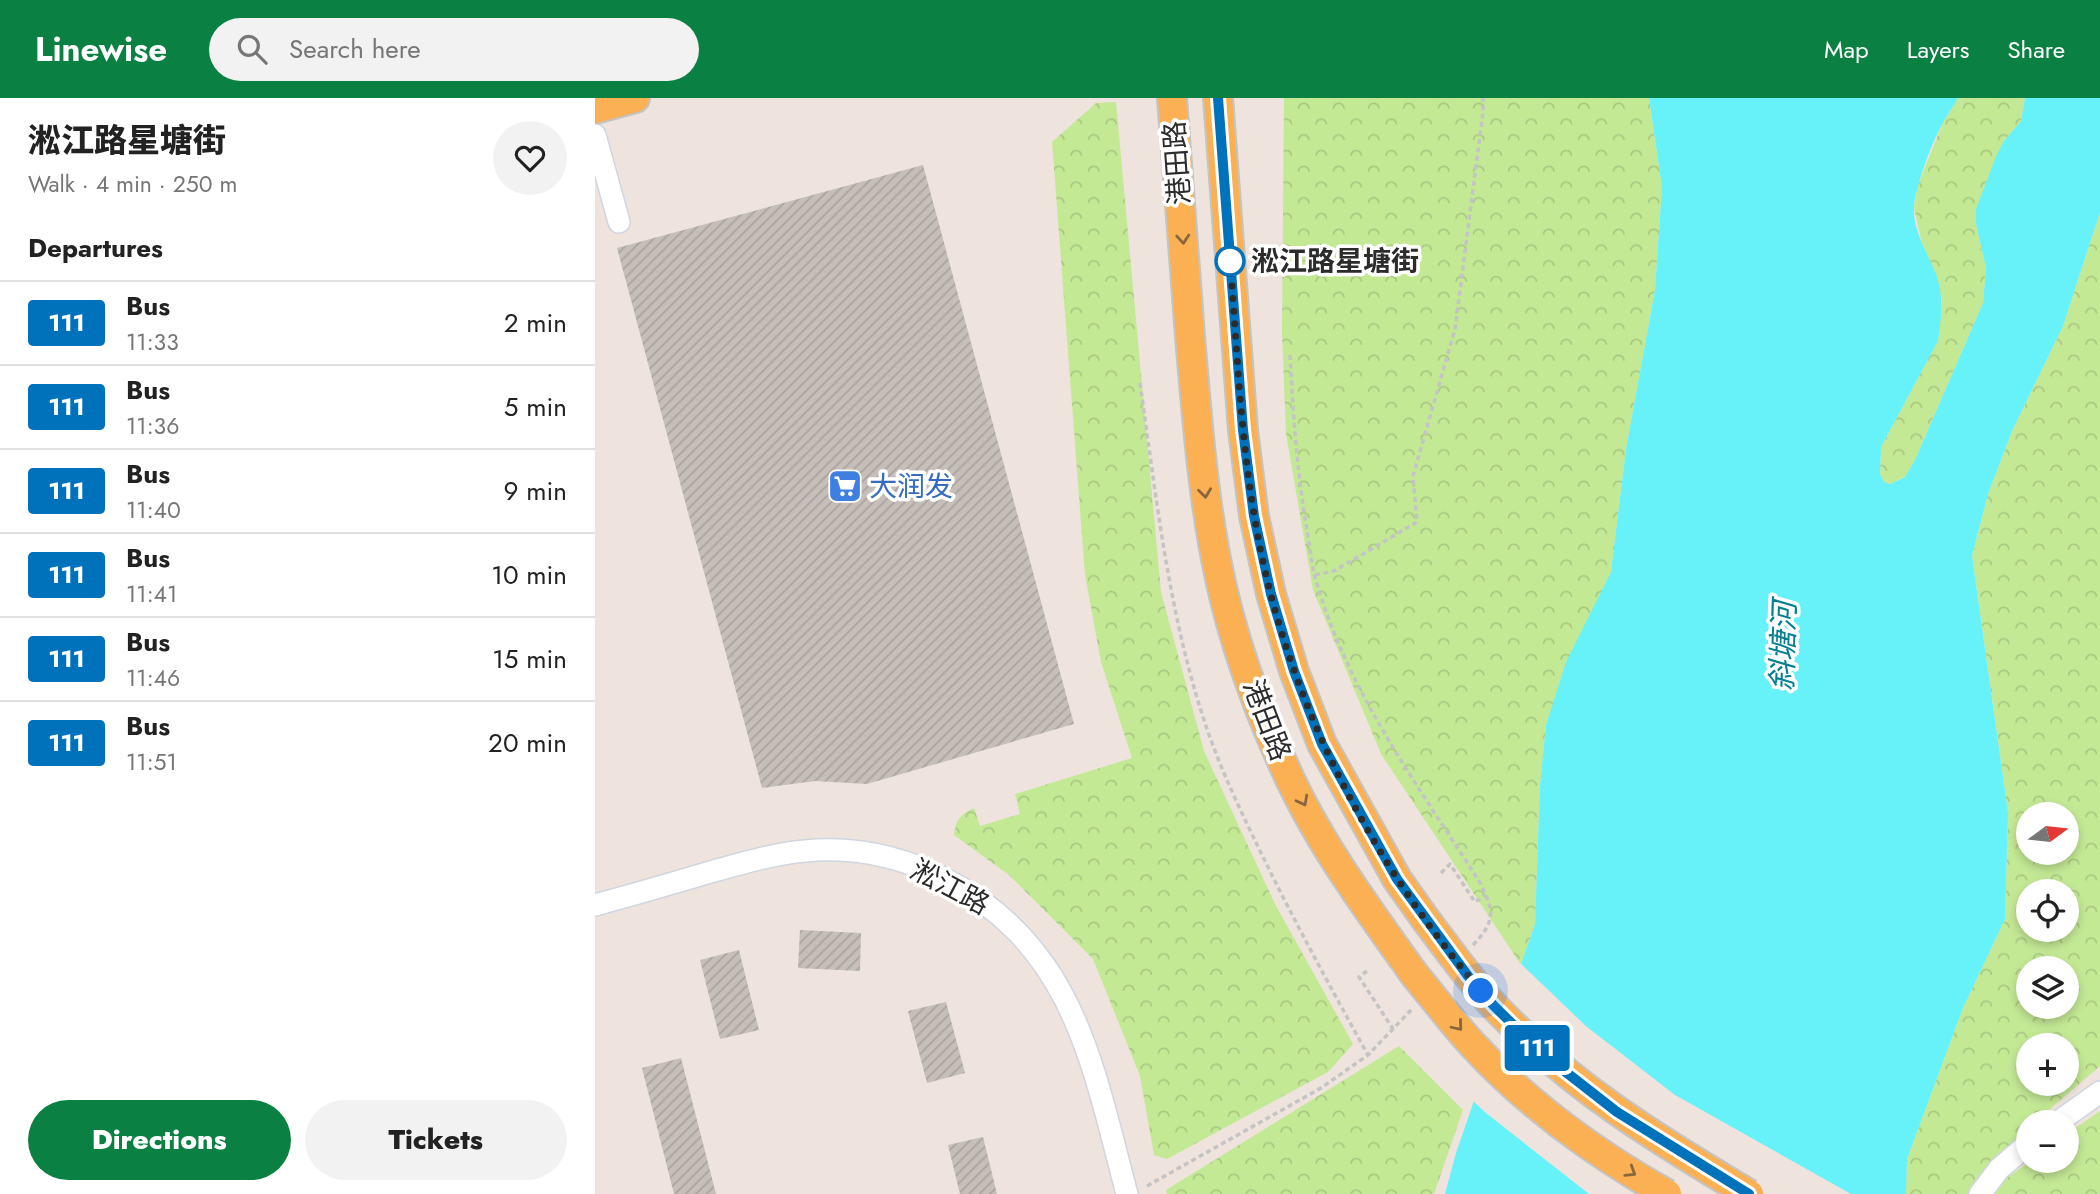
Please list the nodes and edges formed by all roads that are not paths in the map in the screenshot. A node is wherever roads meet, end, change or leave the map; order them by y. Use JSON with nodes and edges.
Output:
{"nodes":[{"id":1,"x":635,"y":98,"type":"edge"},
{"id":2,"x":1172,"y":98,"type":"edge"},
{"id":3,"x":1218,"y":98,"type":"edge"},
{"id":4,"x":595,"y":109,"type":"edge"},
{"id":5,"x":595,"y":135,"type":"edge"},
{"id":6,"x":619,"y":222,"type":"dead end"},
{"id":7,"x":595,"y":905,"type":"edge"},
{"id":8,"x":2100,"y":1092,"type":"edge"},
{"id":9,"x":2075,"y":1110,"type":"edge"},
{"id":10,"x":2016,"y":1154,"type":"edge"},
{"id":11,"x":1127,"y":1194,"type":"edge"},
{"id":12,"x":1667,"y":1194,"type":"edge"},
{"id":13,"x":1749,"y":1194,"type":"edge"},
{"id":14,"x":1980,"y":1194,"type":"edge"}],
"edges":[{"from":1,"to":4,"type":"main road"},
{"from":2,"to":12,"type":"main road","name":"港田路","one_way":true,"bridge":true},
{"from":3,"to":13,"type":"main road","name":"港田路","bridge":true},
{"from":5,"to":6,"type":"street"},
{"from":7,"to":11,"type":"street","name":"淞江路"},
{"from":8,"to":9,"type":"street"},
{"from":10,"to":14,"type":"street"}]}
